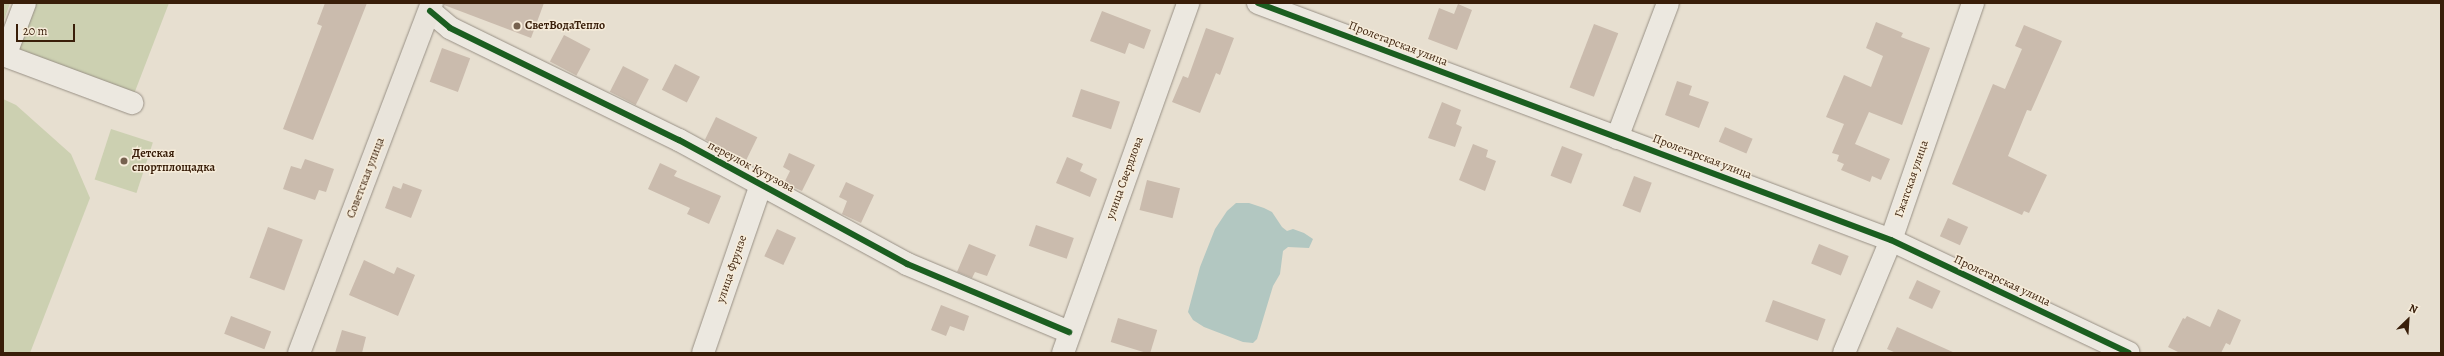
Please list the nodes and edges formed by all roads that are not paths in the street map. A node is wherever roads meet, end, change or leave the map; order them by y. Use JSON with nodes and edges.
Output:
{"nodes":[{"id":1,"x":25,"y":3,"type":"edge"},
{"id":2,"x":1188,"y":3,"type":"edge"},
{"id":3,"x":1258,"y":3,"type":"edge"},
{"id":4,"x":1668,"y":3,"type":"edge"},
{"id":5,"x":1973,"y":3,"type":"edge"},
{"id":6,"x":431,"y":7,"type":"edge"},
{"id":7,"x":4,"y":55,"type":"edge"},
{"id":8,"x":132,"y":103,"type":"dead end"},
{"id":9,"x":1617,"y":138,"type":"junction"},
{"id":10,"x":761,"y":185,"type":"junction"},
{"id":11,"x":1890,"y":240,"type":"junction"},
{"id":12,"x":1069,"y":332,"type":"junction"},
{"id":13,"x":299,"y":353,"type":"edge"},
{"id":14,"x":703,"y":353,"type":"edge"},
{"id":15,"x":1062,"y":353,"type":"edge"},
{"id":16,"x":1844,"y":353,"type":"edge"},
{"id":17,"x":2129,"y":353,"type":"edge"}],
"edges":[{"from":1,"to":7,"type":"street"},
{"from":2,"to":12,"type":"street","name":"улица Свердлова"},
{"from":3,"to":9,"type":"street","name":"Пролетарская улица"},
{"from":4,"to":9,"type":"street"},
{"from":5,"to":11,"type":"street","name":"Гжатская улица"},
{"from":6,"to":10,"type":"street","name":"переулок Кутузова"},
{"from":6,"to":13,"type":"main road","name":"Советская улица"},
{"from":7,"to":8,"type":"street"},
{"from":9,"to":11,"type":"street","name":"Пролетарская улица"},
{"from":10,"to":12,"type":"street","name":"переулок Кутузова"},
{"from":10,"to":14,"type":"street","name":"улица Фрунзе"},
{"from":11,"to":16,"type":"street","name":"Гжатская улица"},
{"from":11,"to":17,"type":"street","name":"Пролетарская улица"},
{"from":12,"to":15,"type":"street","name":"улица Свердлова"}]}
